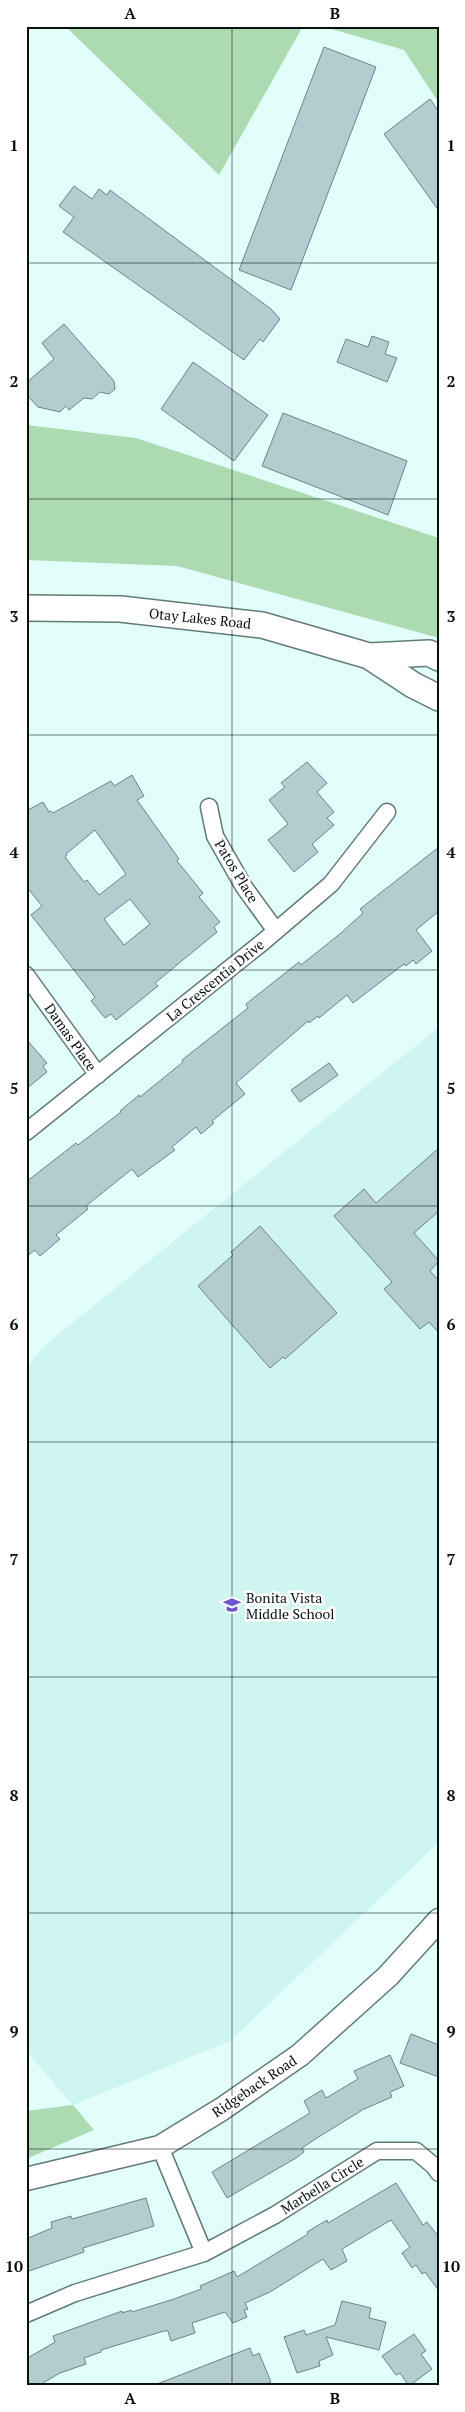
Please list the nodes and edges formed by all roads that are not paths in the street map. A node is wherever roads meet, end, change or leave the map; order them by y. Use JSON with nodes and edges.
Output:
{"nodes":[{"id":1,"x":26,"y":608,"type":"edge"},
{"id":2,"x":369,"y":656,"type":"junction"},
{"id":3,"x":439,"y":658,"type":"edge"},
{"id":4,"x":439,"y":698,"type":"edge"},
{"id":5,"x":209,"y":807,"type":"dead end"},
{"id":6,"x":388,"y":812,"type":"dead end"},
{"id":7,"x":276,"y":931,"type":"junction"},
{"id":8,"x":26,"y":975,"type":"edge"},
{"id":9,"x":98,"y":1074,"type":"junction"},
{"id":10,"x":26,"y":1132,"type":"edge"},
{"id":11,"x":439,"y":1920,"type":"edge"},
{"id":12,"x":160,"y":2147,"type":"junction"},
{"id":13,"x":439,"y":2173,"type":"edge"},
{"id":14,"x":26,"y":2179,"type":"edge"},
{"id":15,"x":204,"y":2253,"type":"junction"},
{"id":16,"x":26,"y":2314,"type":"edge"}],
"edges":[{"from":1,"to":2,"type":"main road","name":"Otay Lakes Road"},
{"from":2,"to":3,"type":"main road","name":"Otay Lakes Road"},
{"from":2,"to":4,"type":"main road","name":"Otay Lakes Road"},
{"from":5,"to":7,"type":"street","name":"Patos Place"},
{"from":6,"to":7,"type":"street","name":"La Crescentia Drive"},
{"from":7,"to":9,"type":"street","name":"La Crescentia Drive"},
{"from":8,"to":9,"type":"street","name":"Damas Place"},
{"from":9,"to":10,"type":"street","name":"La Crescentia Drive"},
{"from":11,"to":12,"type":"street","name":"Ridgeback Road"},
{"from":12,"to":14,"type":"street","name":"Ridgeback Road"},
{"from":12,"to":15,"type":"street"},
{"from":13,"to":15,"type":"street","name":"Marbella Circle"},
{"from":15,"to":16,"type":"street","name":"Marbella Circle"}]}
